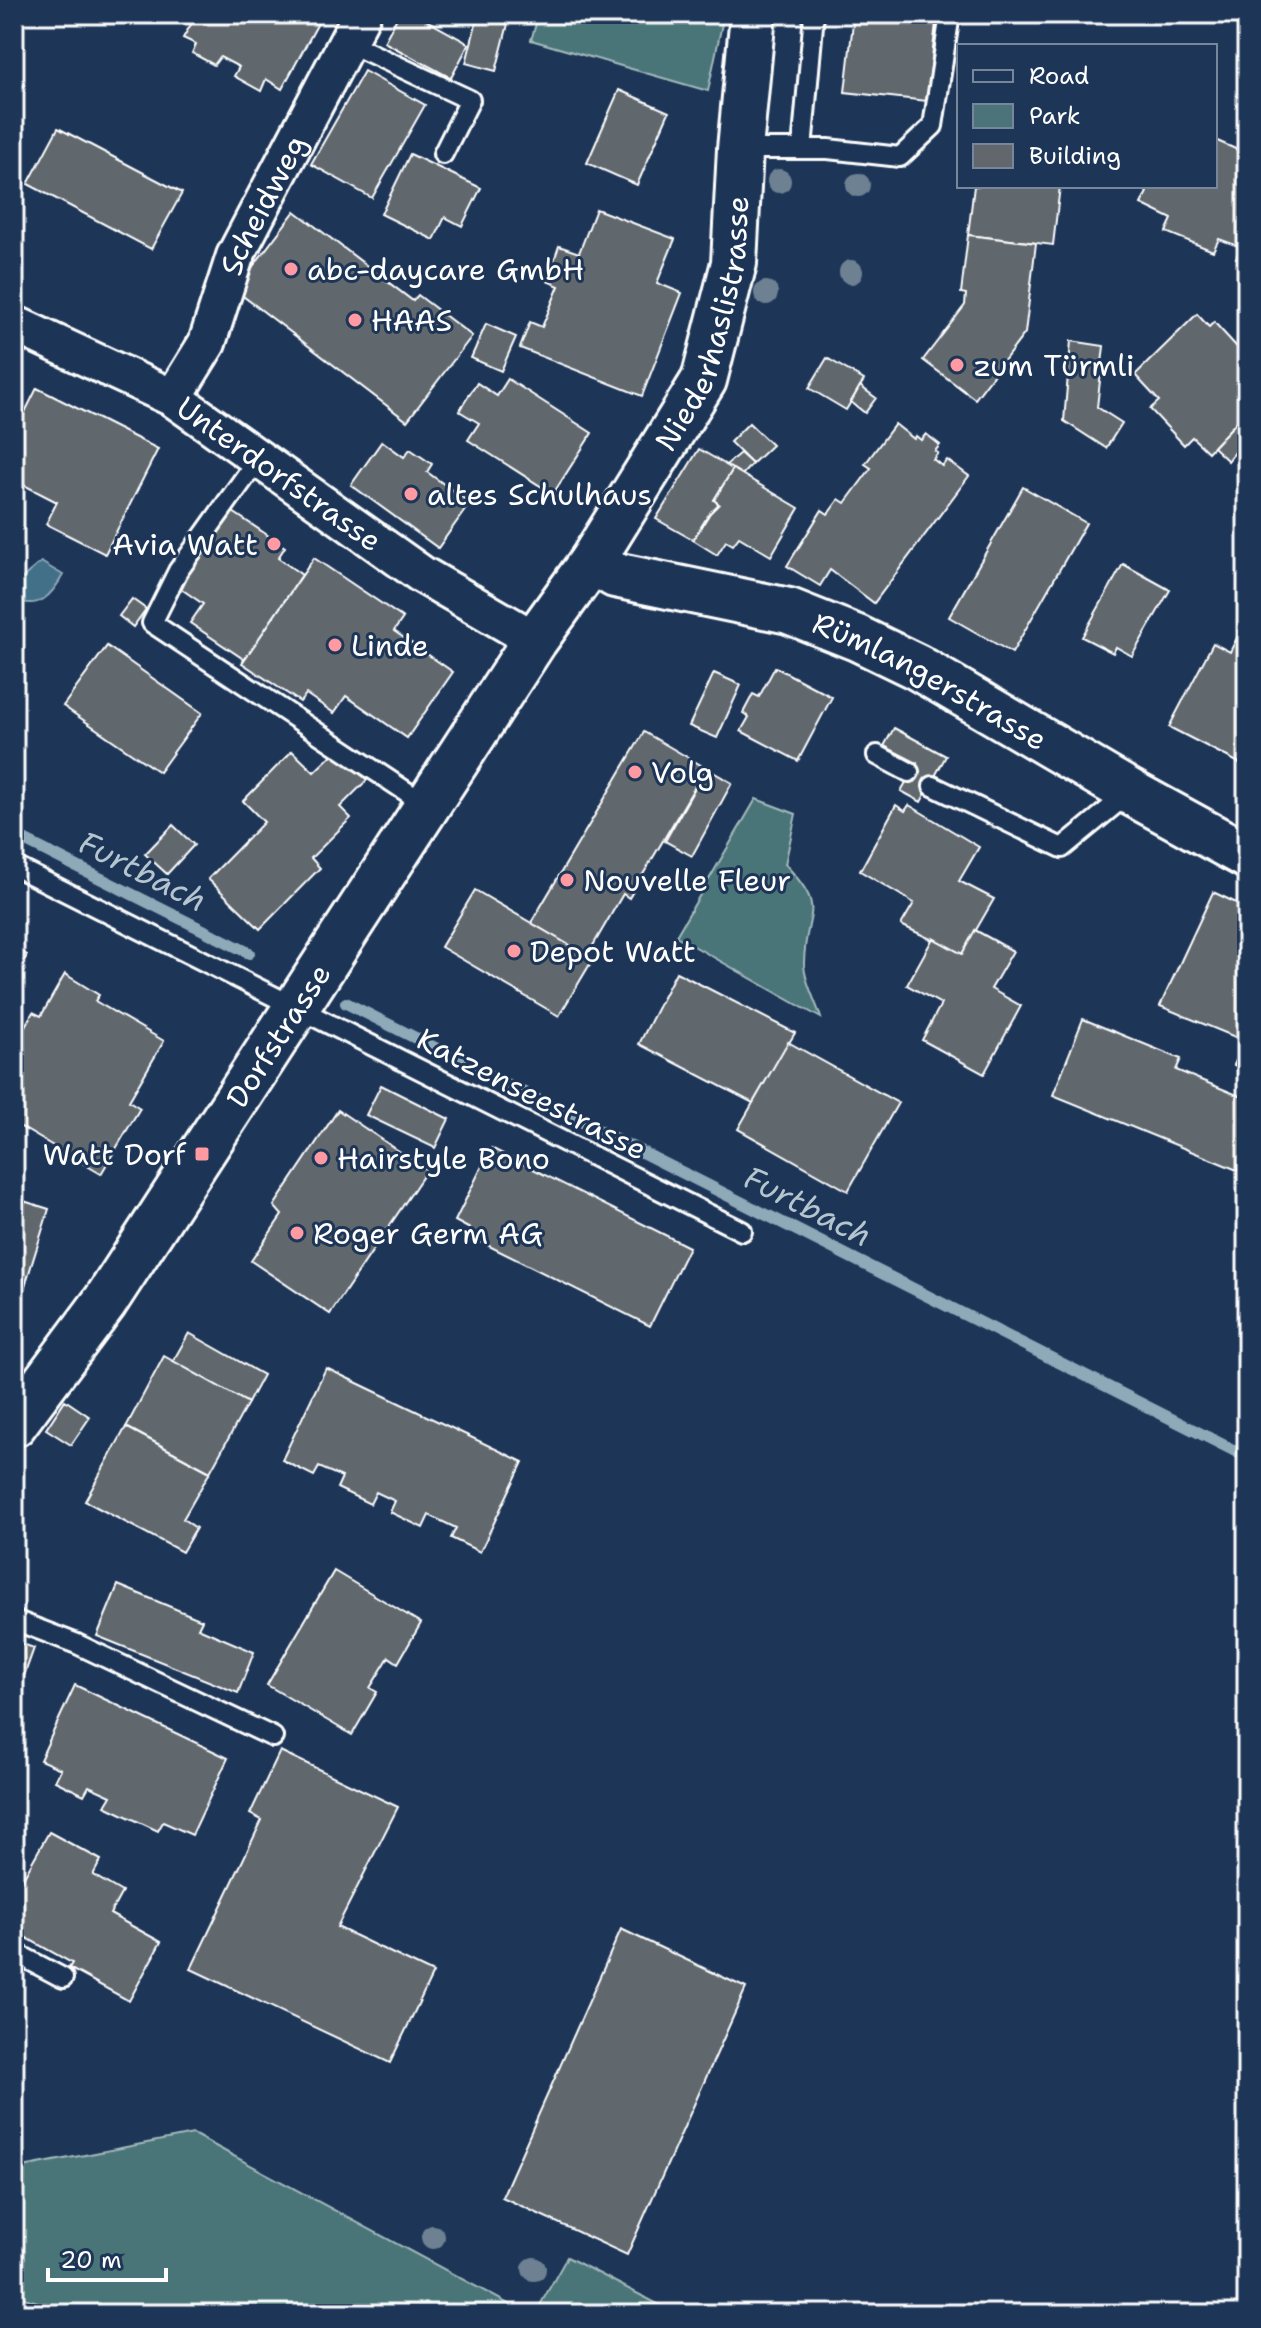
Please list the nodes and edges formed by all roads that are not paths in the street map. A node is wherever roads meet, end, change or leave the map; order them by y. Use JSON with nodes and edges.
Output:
{"nodes":[{"id":1,"x":753,"y":14,"type":"edge"},
{"id":2,"x":814,"y":14,"type":"edge"},
{"id":3,"x":950,"y":14,"type":"edge"},
{"id":4,"x":355,"y":28,"type":"edge"},
{"id":5,"x":740,"y":149,"type":"junction"},
{"id":6,"x":802,"y":149,"type":"junction"},
{"id":7,"x":443,"y":154,"type":"dead end"},
{"id":8,"x":14,"y":324,"type":"edge"},
{"id":9,"x":173,"y":398,"type":"junction"},
{"id":10,"x":258,"y":459,"type":"junction"},
{"id":11,"x":592,"y":561,"type":"junction"},
{"id":12,"x":535,"y":640,"type":"junction"},
{"id":13,"x":877,"y":755,"type":"dead end"},
{"id":14,"x":909,"y":772,"type":"dead end"},
{"id":15,"x":933,"y":786,"type":"dead end"},
{"id":16,"x":1130,"y":792,"type":"junction"},
{"id":17,"x":428,"y":806,"type":"junction"},
{"id":18,"x":1247,"y":856,"type":"edge"},
{"id":19,"x":14,"y":866,"type":"edge"},
{"id":20,"x":298,"y":1008,"type":"junction"},
{"id":21,"x":742,"y":1231,"type":"dead end"},
{"id":22,"x":14,"y":1424,"type":"edge"},
{"id":23,"x":14,"y":1620,"type":"edge"},
{"id":24,"x":273,"y":1737,"type":"dead end"},
{"id":25,"x":14,"y":1952,"type":"edge"},
{"id":26,"x":63,"y":1978,"type":"dead end"},
{"id":27,"x":14,"y":2312,"type":"edge"},
{"id":28,"x":20,"y":2314,"type":"edge"}],
"edges":[{"from":1,"to":5,"type":"street","name":"Niederhaslistrasse"},
{"from":2,"to":6,"type":"lane"},
{"from":3,"to":6,"type":"lane"},
{"from":4,"to":7,"type":"lane"},
{"from":4,"to":9,"type":"street","name":"Scheidweg"},
{"from":5,"to":6,"type":"lane"},
{"from":5,"to":11,"type":"street","name":"Niederhaslistrasse"},
{"from":8,"to":9,"type":"street","name":"Unterdorfstrasse"},
{"from":9,"to":10,"type":"street","name":"Unterdorfstrasse"},
{"from":10,"to":12,"type":"street","name":"Unterdorfstrasse"},
{"from":10,"to":17,"type":"lane"},
{"from":11,"to":12,"type":"street","name":"Niederhaslistrasse"},
{"from":11,"to":16,"type":"street","name":"Rümlangerstrasse"},
{"from":12,"to":17,"type":"street","name":"Dorfstrasse"},
{"from":13,"to":14,"type":"lane"},
{"from":15,"to":16,"type":"lane"},
{"from":16,"to":18,"type":"street","name":"Rümlangerstrasse"},
{"from":17,"to":20,"type":"street","name":"Dorfstrasse"},
{"from":19,"to":20,"type":"lane","name":"Katzenseestrasse"},
{"from":20,"to":21,"type":"lane","name":"Katzenseestrasse"},
{"from":20,"to":22,"type":"street","name":"Dorfstrasse"},
{"from":23,"to":24,"type":"lane"},
{"from":25,"to":26,"type":"lane"},
{"from":27,"to":28,"type":"lane"}]}
